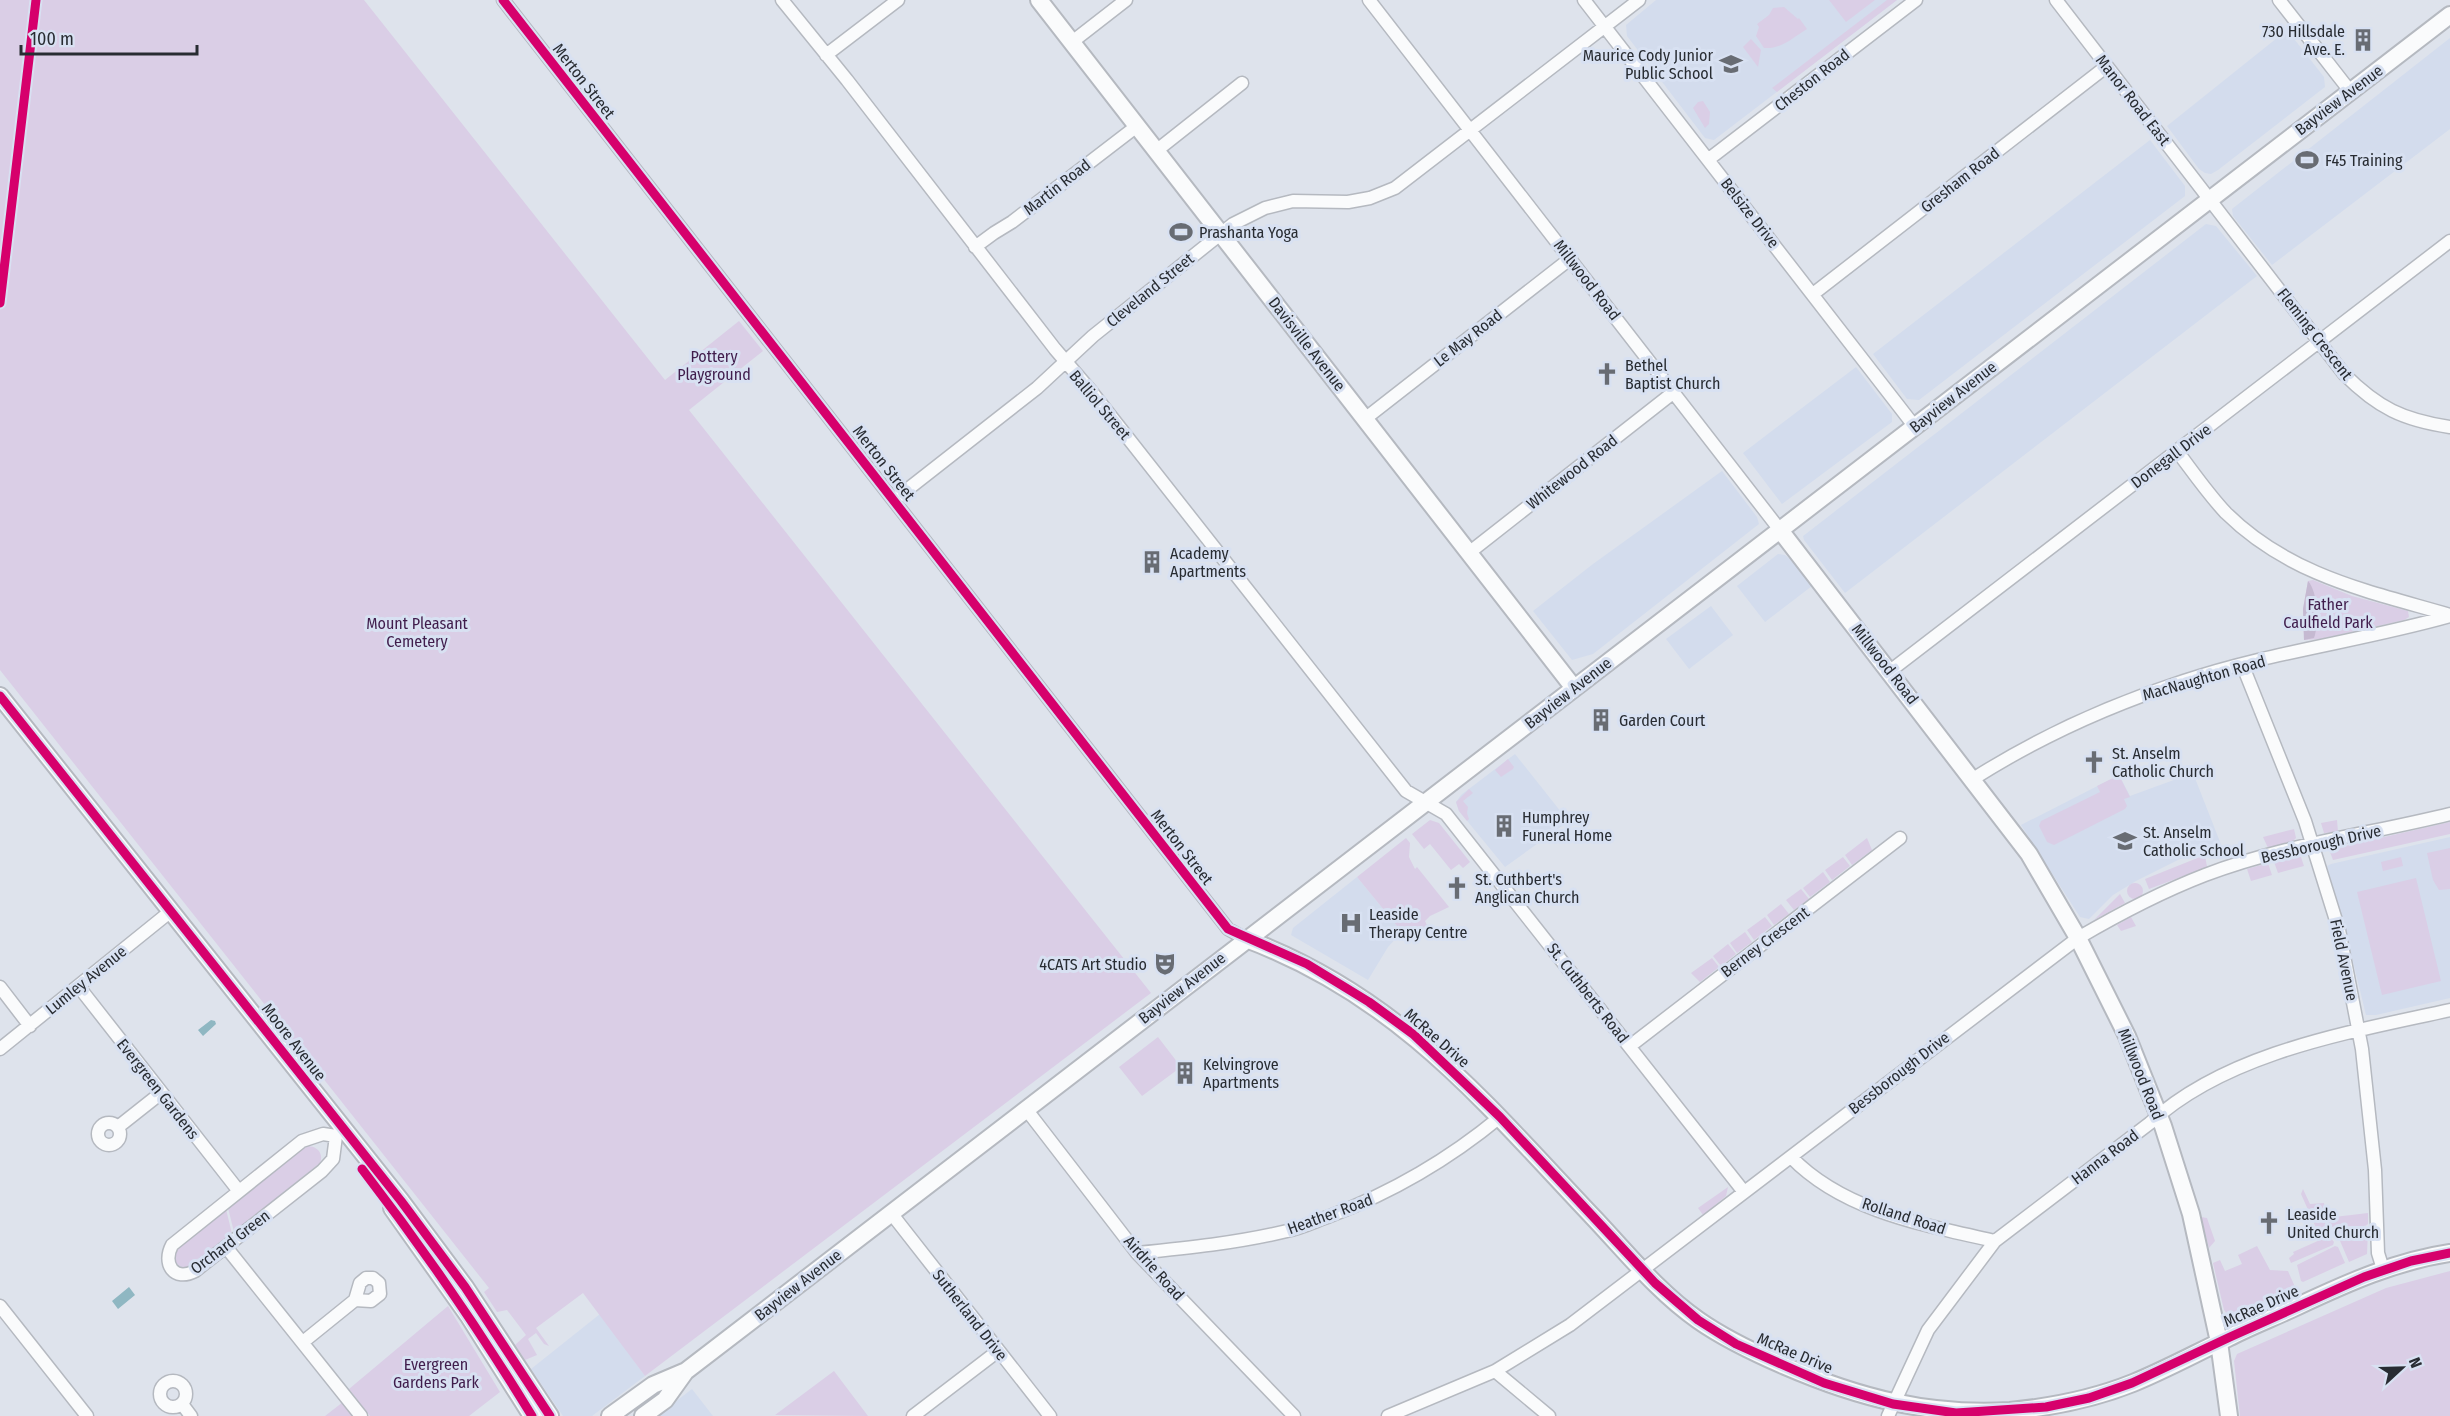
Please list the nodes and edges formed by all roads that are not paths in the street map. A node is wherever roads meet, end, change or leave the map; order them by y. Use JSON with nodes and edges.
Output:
{"nodes":[{"id":1,"x":502,"y":0,"type":"edge"},
{"id":2,"x":782,"y":0,"type":"edge"},
{"id":3,"x":898,"y":0,"type":"edge"},
{"id":4,"x":1039,"y":0,"type":"edge"},
{"id":5,"x":1126,"y":0,"type":"edge"},
{"id":6,"x":1369,"y":0,"type":"edge"},
{"id":7,"x":1584,"y":0,"type":"edge"},
{"id":8,"x":1640,"y":0,"type":"edge"},
{"id":9,"x":1916,"y":0,"type":"edge"},
{"id":10,"x":2056,"y":0,"type":"edge"},
{"id":11,"x":2279,"y":0,"type":"edge"},
{"id":12,"x":2450,"y":15,"type":"edge"},
{"id":13,"x":1605,"y":27,"type":"junction"},
{"id":14,"x":1072,"y":42,"type":"junction"},
{"id":15,"x":826,"y":55,"type":"junction"},
{"id":16,"x":2107,"y":66,"type":"junction"},
{"id":17,"x":1242,"y":83,"type":"dead end"},
{"id":18,"x":2350,"y":91,"type":"junction"},
{"id":19,"x":1137,"y":126,"type":"junction"},
{"id":20,"x":1470,"y":131,"type":"junction"},
{"id":21,"x":1156,"y":151,"type":"junction"},
{"id":22,"x":1709,"y":159,"type":"junction"},
{"id":23,"x":2209,"y":200,"type":"junction"},
{"id":24,"x":1219,"y":234,"type":"junction"},
{"id":25,"x":2450,"y":241,"type":"edge"},
{"id":26,"x":975,"y":247,"type":"junction"},
{"id":27,"x":1571,"y":258,"type":"junction"},
{"id":28,"x":1813,"y":294,"type":"junction"},
{"id":29,"x":2319,"y":342,"type":"junction"},
{"id":30,"x":1065,"y":362,"type":"junction"},
{"id":31,"x":1674,"y":392,"type":"junction"},
{"id":32,"x":1366,"y":418,"type":"junction"},
{"id":33,"x":1915,"y":426,"type":"junction"},
{"id":34,"x":2450,"y":427,"type":"edge"},
{"id":35,"x":2177,"y":452,"type":"junction"},
{"id":36,"x":894,"y":500,"type":"junction"},
{"id":37,"x":1780,"y":530,"type":"junction"},
{"id":38,"x":1470,"y":552,"type":"junction"},
{"id":39,"x":2450,"y":615,"type":"edge"},
{"id":40,"x":2242,"y":664,"type":"junction"},
{"id":41,"x":1890,"y":671,"type":"junction"},
{"id":42,"x":1574,"y":688,"type":"junction"},
{"id":43,"x":0,"y":696,"type":"edge"},
{"id":44,"x":0,"y":711,"type":"edge"},
{"id":45,"x":1973,"y":779,"type":"junction"},
{"id":46,"x":1426,"y":802,"type":"junction"},
{"id":47,"x":2450,"y":814,"type":"edge"},
{"id":48,"x":1900,"y":838,"type":"dead end"},
{"id":49,"x":2313,"y":845,"type":"junction"},
{"id":50,"x":168,"y":913,"type":"junction"},
{"id":51,"x":2079,"y":938,"type":"junction"},
{"id":52,"x":1246,"y":939,"type":"junction"},
{"id":53,"x":0,"y":987,"type":"edge"},
{"id":54,"x":79,"y":987,"type":"junction"},
{"id":55,"x":2450,"y":1010,"type":"edge"},
{"id":56,"x":30,"y":1026,"type":"junction"},
{"id":57,"x":2359,"y":1030,"type":"junction"},
{"id":58,"x":1630,"y":1046,"type":"junction"},
{"id":59,"x":0,"y":1049,"type":"edge"},
{"id":60,"x":161,"y":1093,"type":"junction"},
{"id":61,"x":1026,"y":1109,"type":"junction"},
{"id":62,"x":2159,"y":1115,"type":"junction"},
{"id":63,"x":1500,"y":1117,"type":"junction"},
{"id":64,"x":118,"y":1127,"type":"dead end"},
{"id":65,"x":340,"y":1132,"type":"junction"},
{"id":66,"x":1791,"y":1157,"type":"junction"},
{"id":67,"x":238,"y":1190,"type":"junction"},
{"id":68,"x":1744,"y":1192,"type":"junction"},
{"id":69,"x":891,"y":1213,"type":"junction"},
{"id":70,"x":1995,"y":1241,"type":"junction"},
{"id":71,"x":226,"y":1246,"type":"junction"},
{"id":72,"x":1137,"y":1253,"type":"junction"},
{"id":73,"x":2450,"y":1253,"type":"edge"},
{"id":74,"x":2383,"y":1269,"type":"junction"},
{"id":75,"x":1642,"y":1270,"type":"junction"},
{"id":76,"x":355,"y":1300,"type":"dead end"},
{"id":77,"x":0,"y":1306,"type":"edge"},
{"id":78,"x":303,"y":1342,"type":"junction"},
{"id":79,"x":2219,"y":1342,"type":"junction"},
{"id":80,"x":998,"y":1351,"type":"junction"},
{"id":81,"x":510,"y":1368,"type":"junction"},
{"id":82,"x":686,"y":1371,"type":"junction"},
{"id":83,"x":1495,"y":1371,"type":"junction"},
{"id":84,"x":182,"y":1404,"type":"dead end"},
{"id":85,"x":1890,"y":1410,"type":"edge"},
{"id":86,"x":87,"y":1416,"type":"edge"},
{"id":87,"x":191,"y":1416,"type":"edge"},
{"id":88,"x":361,"y":1416,"type":"edge"},
{"id":89,"x":532,"y":1416,"type":"edge"},
{"id":90,"x":550,"y":1416,"type":"edge"},
{"id":91,"x":610,"y":1416,"type":"edge"},
{"id":92,"x":643,"y":1416,"type":"edge"},
{"id":93,"x":913,"y":1416,"type":"edge"},
{"id":94,"x":1050,"y":1416,"type":"edge"},
{"id":95,"x":1294,"y":1416,"type":"edge"},
{"id":96,"x":1388,"y":1416,"type":"edge"},
{"id":97,"x":1550,"y":1416,"type":"edge"},
{"id":98,"x":2229,"y":1416,"type":"edge"}],
"edges":[{"from":1,"to":36,"type":"street","name":"Merton Street"},
{"from":2,"to":15,"type":"street","name":"Balliol Street"},
{"from":3,"to":15,"type":"street"},
{"from":4,"to":14,"type":"street","name":"Davisville Avenue"},
{"from":5,"to":14,"type":"street"},
{"from":6,"to":20,"type":"street","name":"Millwood Road"},
{"from":7,"to":13,"type":"street","name":"Belsize Drive"},
{"from":8,"to":13,"type":"street","name":"Cleveland Street"},
{"from":9,"to":22,"type":"street","name":"Cheston Road"},
{"from":10,"to":16,"type":"street","name":"Manor Road East"},
{"from":11,"to":18,"type":"street"},
{"from":12,"to":18,"type":"street","name":"Bayview Avenue"},
{"from":13,"to":20,"type":"street","name":"Cleveland Street"},
{"from":13,"to":22,"type":"street","name":"Belsize Drive"},
{"from":14,"to":19,"type":"street","name":"Davisville Avenue"},
{"from":15,"to":26,"type":"street","name":"Balliol Street"},
{"from":16,"to":23,"type":"street","name":"Manor Road East"},
{"from":16,"to":28,"type":"street","name":"Gresham Road"},
{"from":17,"to":21,"type":"street"},
{"from":18,"to":23,"type":"street","name":"Bayview Avenue"},
{"from":19,"to":21,"type":"street","name":"Davisville Avenue"},
{"from":19,"to":26,"type":"street","name":"Martin Road"},
{"from":20,"to":24,"type":"street","name":"Cleveland Street"},
{"from":20,"to":27,"type":"street","name":"Millwood Road"},
{"from":21,"to":24,"type":"street","name":"Davisville Avenue"},
{"from":22,"to":28,"type":"street","name":"Belsize Drive"},
{"from":23,"to":29,"type":"street","name":"Fleming Crescent"},
{"from":23,"to":33,"type":"street","name":"Bayview Avenue"},
{"from":24,"to":30,"type":"street","name":"Cleveland Street"},
{"from":24,"to":32,"type":"street","name":"Davisville Avenue"},
{"from":25,"to":29,"type":"street","name":"Donegall Drive"},
{"from":26,"to":30,"type":"street","name":"Balliol Street"},
{"from":27,"to":31,"type":"street","name":"Millwood Road"},
{"from":27,"to":32,"type":"street","name":"Le May Road"},
{"from":28,"to":33,"type":"street","name":"Belsize Drive"},
{"from":29,"to":34,"type":"street","name":"Fleming Crescent"},
{"from":29,"to":35,"type":"street","name":"Donegall Drive"},
{"from":30,"to":36,"type":"street","name":"Cleveland Street"},
{"from":30,"to":46,"type":"street","name":"Balliol Street"},
{"from":31,"to":37,"type":"street","name":"Millwood Road"},
{"from":31,"to":38,"type":"street","name":"Whitewood Road"},
{"from":32,"to":38,"type":"street","name":"Davisville Avenue"},
{"from":33,"to":37,"type":"street","name":"Bayview Avenue"},
{"from":35,"to":39,"type":"street"},
{"from":35,"to":41,"type":"street","name":"Donegall Drive"},
{"from":36,"to":52,"type":"street","name":"Merton Street"},
{"from":37,"to":41,"type":"street","name":"Millwood Road"},
{"from":37,"to":42,"type":"street","name":"Bayview Avenue"},
{"from":38,"to":42,"type":"street","name":"Davisville Avenue"},
{"from":39,"to":40,"type":"street","name":"MacNaughton Road"},
{"from":40,"to":45,"type":"street","name":"MacNaughton Road"},
{"from":40,"to":49,"type":"street","name":"Field Avenue"},
{"from":41,"to":45,"type":"street","name":"Millwood Road"},
{"from":42,"to":46,"type":"street","name":"Bayview Avenue"},
{"from":43,"to":50,"type":"street","name":"Moore Avenue"},
{"from":44,"to":50,"type":"street","name":"Moore Avenue"},
{"from":45,"to":51,"type":"street","name":"Millwood Road"},
{"from":46,"to":52,"type":"street","name":"Bayview Avenue"},
{"from":46,"to":58,"type":"street","name":"St. Cuthberts Road"},
{"from":47,"to":49,"type":"street","name":"Bessborough Drive"},
{"from":48,"to":58,"type":"street","name":"Berney Crescent"},
{"from":49,"to":51,"type":"street","name":"Bessborough Drive"},
{"from":49,"to":57,"type":"street","name":"Field Avenue"},
{"from":50,"to":54,"type":"street","name":"Lumley Avenue"},
{"from":50,"to":65,"type":"street","name":"Moore Avenue"},
{"from":51,"to":62,"type":"street","name":"Millwood Road"},
{"from":51,"to":66,"type":"street","name":"Bessborough Drive"},
{"from":52,"to":61,"type":"street","name":"Bayview Avenue"},
{"from":52,"to":63,"type":"street","name":"McRae Drive"},
{"from":53,"to":56,"type":"street"},
{"from":54,"to":56,"type":"street","name":"Lumley Avenue"},
{"from":54,"to":60,"type":"street","name":"Evergreen Gardens"},
{"from":55,"to":57,"type":"street","name":"Hanna Road"},
{"from":56,"to":59,"type":"street","name":"Lumley Avenue"},
{"from":57,"to":62,"type":"street","name":"Hanna Road"},
{"from":57,"to":74,"type":"street","name":"Field Avenue"},
{"from":58,"to":68,"type":"street","name":"St. Cuthberts Road"},
{"from":60,"to":64,"type":"street"},
{"from":60,"to":67,"type":"street","name":"Evergreen Gardens"},
{"from":61,"to":69,"type":"street","name":"Bayview Avenue"},
{"from":61,"to":72,"type":"street","name":"Airdrie Road"},
{"from":62,"to":70,"type":"street","name":"Hanna Road"},
{"from":62,"to":79,"type":"street","name":"Millwood Road"},
{"from":63,"to":72,"type":"street","name":"Heather Road"},
{"from":63,"to":75,"type":"street","name":"McRae Drive"},
{"from":65,"to":67,"type":"street","name":"Orchard Green"},
{"from":65,"to":71,"type":"street","name":"Orchard Green"},
{"from":65,"to":81,"type":"street","name":"Moore Avenue"},
{"from":66,"to":68,"type":"street","name":"Bessborough Drive"},
{"from":66,"to":70,"type":"street","name":"Rolland Road"},
{"from":67,"to":71,"type":"street","name":"Orchard Green"},
{"from":68,"to":75,"type":"street","name":"Bessborough Drive"},
{"from":69,"to":80,"type":"street","name":"Sutherland Drive"},
{"from":69,"to":82,"type":"street","name":"Bayview Avenue"},
{"from":70,"to":85,"type":"street","name":"Hanna Road"},
{"from":71,"to":78,"type":"street"},
{"from":72,"to":95,"type":"street","name":"Airdrie Road"},
{"from":73,"to":74,"type":"street","name":"McRae Drive"},
{"from":74,"to":79,"type":"street","name":"McRae Drive"},
{"from":75,"to":83,"type":"street","name":"Bessborough Drive"},
{"from":75,"to":85,"type":"street","name":"McRae Drive"},
{"from":76,"to":78,"type":"street"},
{"from":77,"to":86,"type":"street"},
{"from":78,"to":88,"type":"street"},
{"from":79,"to":85,"type":"street","name":"McRae Drive"},
{"from":79,"to":98,"type":"street","name":"Millwood Road"},
{"from":80,"to":93,"type":"street"},
{"from":80,"to":94,"type":"street","name":"Sutherland Drive"},
{"from":81,"to":89,"type":"street","name":"Moore Avenue"},
{"from":81,"to":90,"type":"street","name":"Moore Avenue"},
{"from":82,"to":91,"type":"street","name":"Bayview Avenue"},
{"from":82,"to":92,"type":"street","name":"Bayview Avenue"},
{"from":83,"to":96,"type":"street","name":"Bessborough Drive"},
{"from":83,"to":97,"type":"street"},
{"from":84,"to":87,"type":"street"}]}
